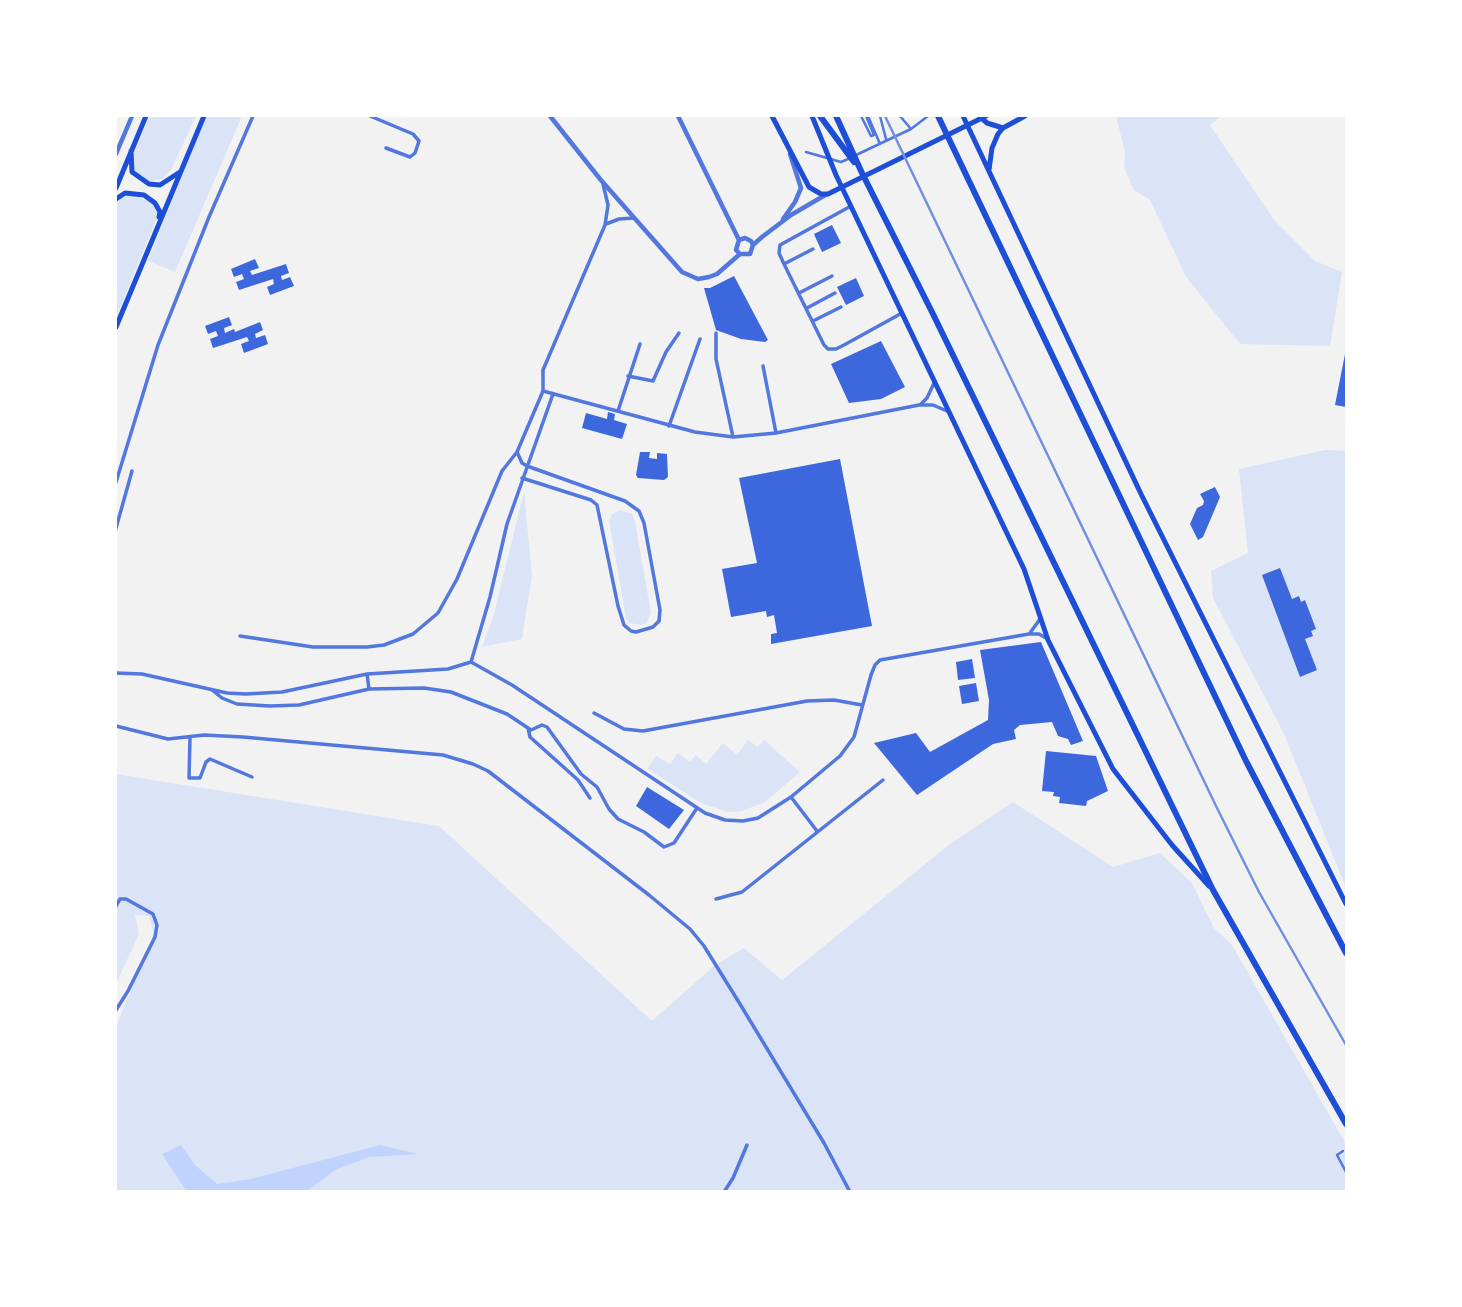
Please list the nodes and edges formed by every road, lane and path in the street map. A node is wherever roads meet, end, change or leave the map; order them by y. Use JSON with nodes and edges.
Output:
{"nodes":[{"id":1,"x":132,"y":116,"type":"edge"},
{"id":2,"x":146,"y":116,"type":"edge"},
{"id":3,"x":204,"y":116,"type":"edge"},
{"id":4,"x":254,"y":116,"type":"edge"},
{"id":5,"x":370,"y":116,"type":"edge"},
{"id":6,"x":550,"y":116,"type":"edge"},
{"id":7,"x":678,"y":116,"type":"edge"},
{"id":8,"x":772,"y":116,"type":"edge"},
{"id":9,"x":812,"y":116,"type":"edge"},
{"id":10,"x":820,"y":116,"type":"edge"},
{"id":11,"x":836,"y":116,"type":"edge"},
{"id":12,"x":865,"y":116,"type":"edge"},
{"id":13,"x":880,"y":116,"type":"edge"},
{"id":14,"x":900,"y":116,"type":"edge"},
{"id":15,"x":928,"y":116,"type":"edge"},
{"id":16,"x":938,"y":116,"type":"edge"},
{"id":17,"x":963,"y":116,"type":"edge"},
{"id":18,"x":978,"y":116,"type":"edge"},
{"id":19,"x":986,"y":116,"type":"edge"},
{"id":20,"x":1025,"y":116,"type":"edge"},
{"id":21,"x":1003,"y":128,"type":"junction"},
{"id":22,"x":911,"y":129,"type":"junction"},
{"id":23,"x":872,"y":135,"type":"dead end"},
{"id":24,"x":886,"y":141,"type":"junction"},
{"id":25,"x":786,"y":143,"type":"junction"},
{"id":26,"x":880,"y":144,"type":"junction"},
{"id":27,"x":386,"y":148,"type":"dead end"},
{"id":28,"x":131,"y":151,"type":"junction"},
{"id":29,"x":806,"y":152,"type":"dead end"},
{"id":30,"x":116,"y":154,"type":"edge"},
{"id":31,"x":989,"y":170,"type":"junction"},
{"id":32,"x":181,"y":171,"type":"junction"},
{"id":33,"x":862,"y":173,"type":"junction"},
{"id":34,"x":600,"y":179,"type":"junction"},
{"id":35,"x":116,"y":188,"type":"edge"},
{"id":36,"x":830,"y":192,"type":"junction"},
{"id":37,"x":116,"y":199,"type":"edge"},
{"id":38,"x":851,"y":206,"type":"junction"},
{"id":39,"x":634,"y":218,"type":"junction"},
{"id":40,"x":605,"y":225,"type":"junction"},
{"id":41,"x":778,"y":225,"type":"junction"},
{"id":42,"x":154,"y":233,"type":"junction"},
{"id":43,"x":739,"y":240,"type":"junction"},
{"id":44,"x":752,"y":243,"type":"junction"},
{"id":45,"x":813,"y":249,"type":"dead end"},
{"id":46,"x":738,"y":252,"type":"junction"},
{"id":47,"x":784,"y":264,"type":"junction"},
{"id":48,"x":832,"y":276,"type":"dead end"},
{"id":49,"x":799,"y":293,"type":"junction"},
{"id":50,"x":835,"y":293,"type":"dead end"},
{"id":51,"x":841,"y":307,"type":"dead end"},
{"id":52,"x":807,"y":308,"type":"junction"},
{"id":53,"x":903,"y":313,"type":"junction"},
{"id":54,"x":813,"y":321,"type":"junction"},
{"id":55,"x":116,"y":327,"type":"edge"},
{"id":56,"x":679,"y":333,"type":"dead end"},
{"id":57,"x":716,"y":333,"type":"dead end"},
{"id":58,"x":700,"y":339,"type":"dead end"},
{"id":59,"x":640,"y":344,"type":"dead end"},
{"id":60,"x":763,"y":366,"type":"dead end"},
{"id":61,"x":628,"y":376,"type":"junction"},
{"id":62,"x":935,"y":380,"type":"junction"},
{"id":63,"x":543,"y":391,"type":"junction"},
{"id":64,"x":553,"y":394,"type":"junction"},
{"id":65,"x":919,"y":405,"type":"junction"},
{"id":66,"x":618,"y":411,"type":"junction"},
{"id":67,"x":950,"y":412,"type":"junction"},
{"id":68,"x":669,"y":426,"type":"junction"},
{"id":69,"x":776,"y":433,"type":"junction"},
{"id":70,"x":733,"y":437,"type":"junction"},
{"id":71,"x":517,"y":452,"type":"junction"},
{"id":72,"x":527,"y":466,"type":"junction"},
{"id":73,"x":132,"y":471,"type":"dead end"},
{"id":74,"x":522,"y":478,"type":"junction"},
{"id":75,"x":560,"y":479,"type":"junction"},
{"id":76,"x":116,"y":482,"type":"edge"},
{"id":77,"x":556,"y":489,"type":"junction"},
{"id":78,"x":116,"y":528,"type":"edge"},
{"id":79,"x":1041,"y":617,"type":"junction"},
{"id":80,"x":1028,"y":634,"type":"junction"},
{"id":81,"x":240,"y":635,"type":"dead end"},
{"id":82,"x":1048,"y":639,"type":"junction"},
{"id":83,"x":471,"y":662,"type":"junction"},
{"id":84,"x":116,"y":673,"type":"edge"},
{"id":85,"x":367,"y":674,"type":"junction"},
{"id":86,"x":212,"y":690,"type":"junction"},
{"id":87,"x":369,"y":690,"type":"junction"},
{"id":88,"x":862,"y":705,"type":"junction"},
{"id":89,"x":594,"y":713,"type":"dead end"},
{"id":90,"x":116,"y":726,"type":"edge"},
{"id":91,"x":527,"y":728,"type":"junction"},
{"id":92,"x":190,"y":738,"type":"junction"},
{"id":93,"x":252,"y":777,"type":"dead end"},
{"id":94,"x":883,"y":780,"type":"dead end"},
{"id":95,"x":791,"y":797,"type":"junction"},
{"id":96,"x":590,"y":798,"type":"dead end"},
{"id":97,"x":697,"y":808,"type":"junction"},
{"id":98,"x":817,"y":831,"type":"junction"},
{"id":99,"x":1213,"y":890,"type":"junction"},
{"id":100,"x":716,"y":899,"type":"dead end"},
{"id":101,"x":1346,"y":904,"type":"edge"},
{"id":102,"x":116,"y":906,"type":"edge"},
{"id":103,"x":1346,"y":953,"type":"edge"},
{"id":104,"x":116,"y":1010,"type":"edge"},
{"id":105,"x":1346,"y":1125,"type":"edge"},
{"id":106,"x":747,"y":1145,"type":"dead end"},
{"id":107,"x":1343,"y":1151,"type":"dead end"},
{"id":108,"x":1346,"y":1172,"type":"edge"},
{"id":109,"x":724,"y":1192,"type":"edge"},
{"id":110,"x":850,"y":1192,"type":"edge"}],
"edges":[{"from":1,"to":30,"type":"street"},
{"from":2,"to":28,"type":"main road"},
{"from":3,"to":32,"type":"main road"},
{"from":4,"to":76,"type":"street"},
{"from":5,"to":27,"type":"street"},
{"from":6,"to":34,"type":"street"},
{"from":7,"to":43,"type":"street"},
{"from":8,"to":25,"type":"main road"},
{"from":9,"to":38,"type":"main road"},
{"from":10,"to":33,"type":"highway"},
{"from":11,"to":33,"type":"highway"},
{"from":12,"to":12,"type":"street"},
{"from":12,"to":23,"type":"street"},
{"from":12,"to":26,"type":"street"},
{"from":13,"to":24,"type":"street"},
{"from":14,"to":22,"type":"street"},
{"from":15,"to":22,"type":"street"},
{"from":16,"to":103,"type":"highway"},
{"from":17,"to":31,"type":"main road"},
{"from":18,"to":21,"type":"main road"},
{"from":19,"to":36,"type":"main road"},
{"from":20,"to":21,"type":"main road"},
{"from":21,"to":31,"type":"main road"},
{"from":22,"to":24,"type":"street"},
{"from":24,"to":26,"type":"street"},
{"from":25,"to":36,"type":"main road"},
{"from":25,"to":41,"type":"street"},
{"from":26,"to":29,"type":"street"},
{"from":28,"to":32,"type":"main road"},
{"from":28,"to":35,"type":"main road"},
{"from":31,"to":101,"type":"main road"},
{"from":32,"to":42,"type":"main road"},
{"from":33,"to":99,"type":"highway"},
{"from":34,"to":39,"type":"street"},
{"from":34,"to":40,"type":"street"},
{"from":36,"to":41,"type":"street"},
{"from":37,"to":42,"type":"main road"},
{"from":38,"to":47,"type":"street"},
{"from":38,"to":53,"type":"main road"},
{"from":39,"to":40,"type":"street"},
{"from":39,"to":46,"type":"street"},
{"from":40,"to":63,"type":"street"},
{"from":41,"to":44,"type":"street"},
{"from":42,"to":55,"type":"main road"},
{"from":43,"to":44,"type":"street"},
{"from":43,"to":46,"type":"street"},
{"from":44,"to":46,"type":"street"},
{"from":45,"to":47,"type":"street"},
{"from":47,"to":49,"type":"street"},
{"from":48,"to":49,"type":"street"},
{"from":49,"to":52,"type":"street"},
{"from":50,"to":52,"type":"street"},
{"from":51,"to":54,"type":"street"},
{"from":52,"to":54,"type":"street"},
{"from":53,"to":54,"type":"street"},
{"from":53,"to":62,"type":"main road"},
{"from":56,"to":61,"type":"street"},
{"from":57,"to":70,"type":"street"},
{"from":58,"to":68,"type":"street"},
{"from":59,"to":61,"type":"street"},
{"from":60,"to":69,"type":"street"},
{"from":61,"to":66,"type":"street"},
{"from":62,"to":65,"type":"street"},
{"from":62,"to":67,"type":"main road"},
{"from":63,"to":64,"type":"street"},
{"from":63,"to":71,"type":"street"},
{"from":64,"to":66,"type":"street"},
{"from":64,"to":72,"type":"street"},
{"from":65,"to":67,"type":"street"},
{"from":65,"to":69,"type":"street"},
{"from":66,"to":68,"type":"street"},
{"from":67,"to":79,"type":"main road"},
{"from":68,"to":70,"type":"street"},
{"from":69,"to":70,"type":"street"},
{"from":71,"to":72,"type":"street"},
{"from":71,"to":81,"type":"street"},
{"from":72,"to":74,"type":"street"},
{"from":72,"to":75,"type":"street"},
{"from":73,"to":78,"type":"street"},
{"from":74,"to":77,"type":"street"},
{"from":74,"to":83,"type":"street"},
{"from":75,"to":77,"type":"street"},
{"from":75,"to":77,"type":"street"},
{"from":79,"to":80,"type":"street"},
{"from":79,"to":82,"type":"main road"},
{"from":80,"to":82,"type":"street"},
{"from":80,"to":88,"type":"street"},
{"from":82,"to":99,"type":"main road"},
{"from":83,"to":85,"type":"street"},
{"from":83,"to":97,"type":"street"},
{"from":84,"to":86,"type":"street"},
{"from":85,"to":86,"type":"street"},
{"from":85,"to":87,"type":"street"},
{"from":86,"to":87,"type":"street"},
{"from":87,"to":91,"type":"street"},
{"from":88,"to":89,"type":"street"},
{"from":88,"to":95,"type":"street"},
{"from":90,"to":92,"type":"street"},
{"from":91,"to":96,"type":"street"},
{"from":91,"to":97,"type":"street"},
{"from":92,"to":93,"type":"street"},
{"from":92,"to":110,"type":"street"},
{"from":94,"to":98,"type":"street"},
{"from":95,"to":97,"type":"street"},
{"from":95,"to":98,"type":"street"},
{"from":98,"to":100,"type":"street"},
{"from":99,"to":105,"type":"highway"},
{"from":102,"to":104,"type":"street"},
{"from":106,"to":109,"type":"street"},
{"from":107,"to":108,"type":"street"}]}
